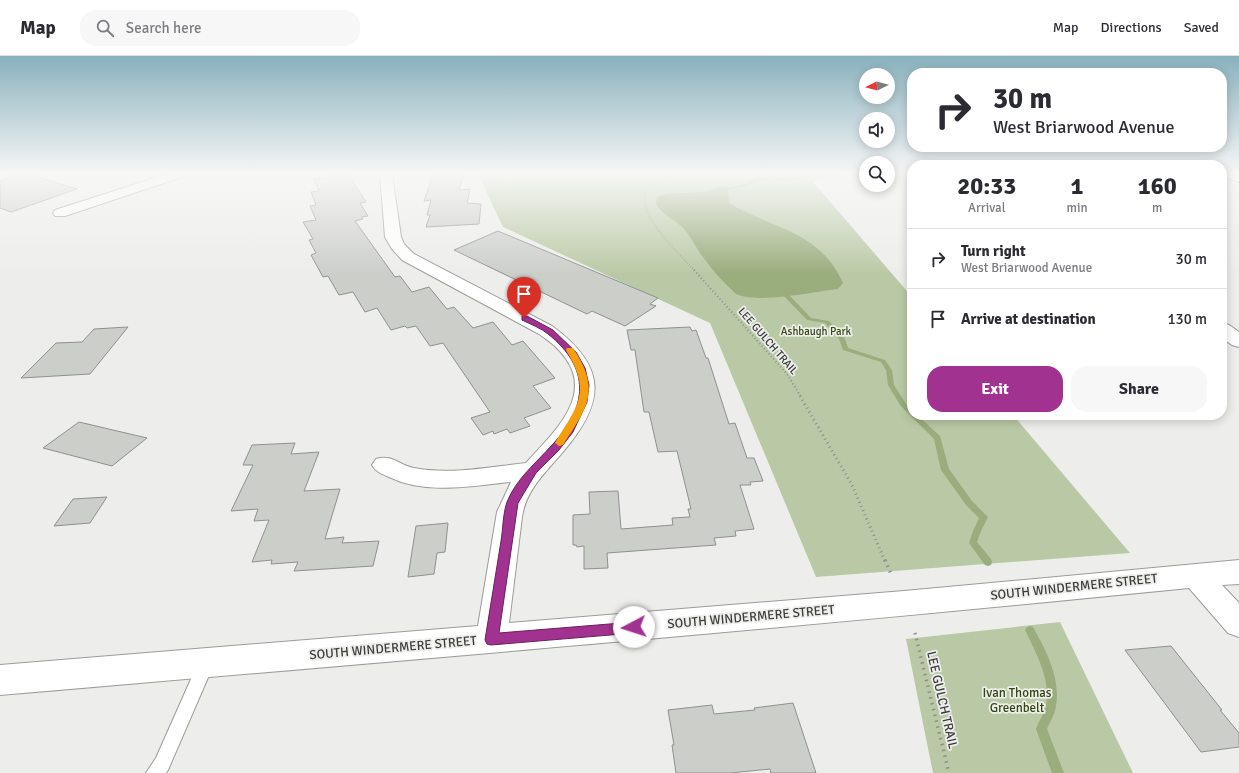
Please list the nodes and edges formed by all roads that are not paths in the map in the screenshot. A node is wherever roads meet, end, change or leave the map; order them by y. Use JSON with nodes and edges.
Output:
{"nodes":[{"id":1,"x":77,"y":207,"type":"edge"},
{"id":2,"x":390,"y":207,"type":"edge"},
{"id":3,"x":60,"y":213,"type":"dead end"},
{"id":4,"x":1228,"y":329,"type":"edge"},
{"id":5,"x":1239,"y":341,"type":"edge"},
{"id":6,"x":384,"y":465,"type":"dead end"},
{"id":7,"x":532,"y":471,"type":"junction"},
{"id":8,"x":1239,"y":572,"type":"edge"},
{"id":9,"x":1195,"y":576,"type":"junction"},
{"id":10,"x":1239,"y":624,"type":"edge"},
{"id":11,"x":491,"y":640,"type":"junction"},
{"id":12,"x":206,"y":663,"type":"junction"},
{"id":13,"x":0,"y":680,"type":"edge"},
{"id":14,"x":155,"y":773,"type":"edge"}],
"edges":[{"from":1,"to":3,"type":"street"},
{"from":2,"to":7,"type":"street"},
{"from":4,"to":5,"type":"street"},
{"from":6,"to":7,"type":"street"},
{"from":7,"to":11,"type":"street"},
{"from":8,"to":9,"type":"street","name":"SOUTH WINDERMERE STREET"},
{"from":9,"to":10,"type":"street"},
{"from":9,"to":11,"type":"street","name":"SOUTH WINDERMERE STREET"},
{"from":11,"to":12,"type":"street","name":"SOUTH WINDERMERE STREET"},
{"from":12,"to":13,"type":"street","name":"SOUTH WINDERMERE STREET"},
{"from":12,"to":14,"type":"lane"}]}
